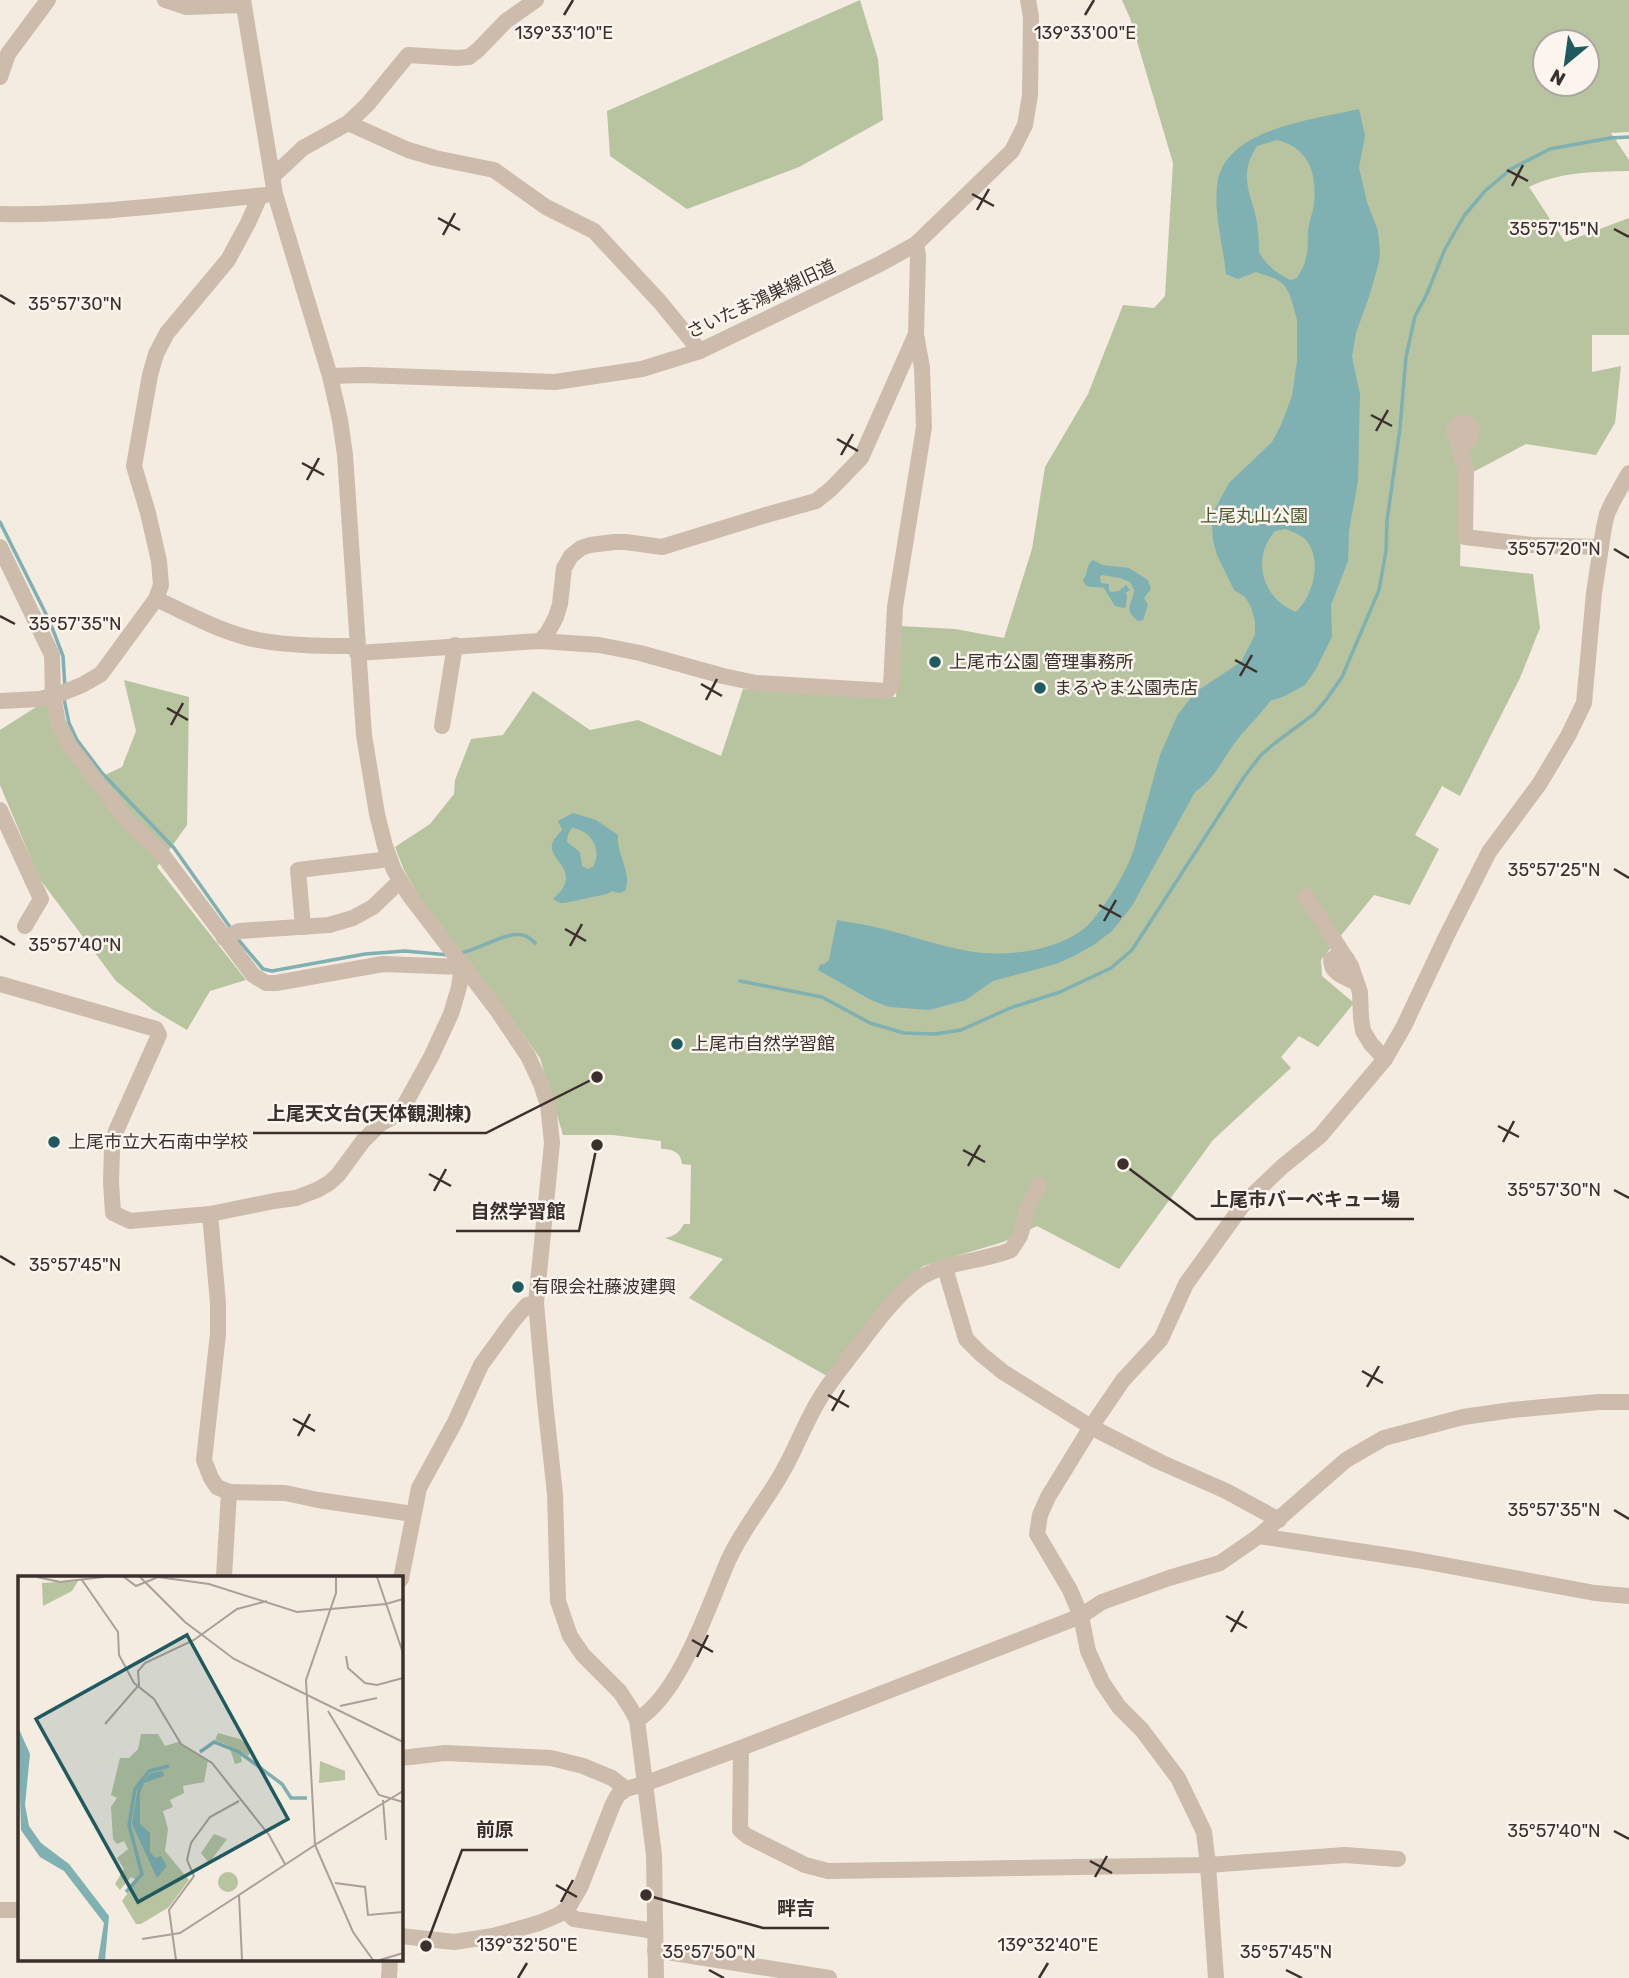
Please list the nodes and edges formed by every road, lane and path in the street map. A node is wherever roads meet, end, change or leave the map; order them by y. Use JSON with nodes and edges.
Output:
{"nodes":[{"id":1,"x":48,"y":0,"type":"edge"},
{"id":2,"x":165,"y":0,"type":"edge"},
{"id":3,"x":536,"y":0,"type":"edge"},
{"id":4,"x":1028,"y":0,"type":"edge"},
{"id":5,"x":243,"y":3,"type":"edge"},
{"id":6,"x":0,"y":77,"type":"edge"},
{"id":7,"x":348,"y":124,"type":"junction"},
{"id":8,"x":272,"y":177,"type":"junction"},
{"id":9,"x":268,"y":195,"type":"junction"},
{"id":10,"x":0,"y":214,"type":"edge"},
{"id":11,"x":916,"y":244,"type":"junction"},
{"id":12,"x":916,"y":334,"type":"junction"},
{"id":13,"x":699,"y":351,"type":"junction"},
{"id":14,"x":330,"y":376,"type":"junction"},
{"id":15,"x":1461,"y":450,"type":"dead end"},
{"id":16,"x":1629,"y":473,"type":"edge"},
{"id":17,"x":0,"y":547,"type":"edge"},
{"id":18,"x":1601,"y":547,"type":"junction"},
{"id":19,"x":156,"y":599,"type":"junction"},
{"id":20,"x":540,"y":640,"type":"junction"},
{"id":21,"x":454,"y":645,"type":"junction"},
{"id":22,"x":357,"y":649,"type":"junction"},
{"id":23,"x":53,"y":695,"type":"junction"},
{"id":24,"x":0,"y":701,"type":"edge"},
{"id":25,"x":442,"y":726,"type":"dead end"},
{"id":26,"x":0,"y":810,"type":"edge"},
{"id":27,"x":390,"y":859,"type":"junction"},
{"id":28,"x":400,"y":881,"type":"junction"},
{"id":29,"x":1306,"y":897,"type":"dead end"},
{"id":30,"x":25,"y":926,"type":"dead end"},
{"id":31,"x":303,"y":927,"type":"junction"},
{"id":32,"x":224,"y":938,"type":"junction"},
{"id":33,"x":462,"y":967,"type":"junction"},
{"id":34,"x":0,"y":984,"type":"edge"},
{"id":35,"x":1385,"y":1059,"type":"junction"},
{"id":36,"x":1038,"y":1185,"type":"dead end"},
{"id":37,"x":210,"y":1214,"type":"junction"},
{"id":38,"x":945,"y":1268,"type":"junction"},
{"id":39,"x":536,"y":1303,"type":"junction"},
{"id":40,"x":1629,"y":1402,"type":"edge"},
{"id":41,"x":1091,"y":1427,"type":"junction"},
{"id":42,"x":229,"y":1492,"type":"junction"},
{"id":43,"x":413,"y":1514,"type":"junction"},
{"id":44,"x":1279,"y":1520,"type":"junction"},
{"id":45,"x":1259,"y":1536,"type":"junction"},
{"id":46,"x":224,"y":1576,"type":"edge"},
{"id":47,"x":402,"y":1576,"type":"edge"},
{"id":48,"x":1629,"y":1595,"type":"edge"},
{"id":49,"x":1081,"y":1616,"type":"junction"},
{"id":50,"x":637,"y":1720,"type":"junction"},
{"id":51,"x":741,"y":1748,"type":"junction"},
{"id":52,"x":402,"y":1758,"type":"edge"},
{"id":53,"x":644,"y":1784,"type":"junction"},
{"id":54,"x":626,"y":1789,"type":"junction"},
{"id":55,"x":1398,"y":1859,"type":"dead end"},
{"id":56,"x":1208,"y":1865,"type":"junction"},
{"id":57,"x":0,"y":1910,"type":"edge"},
{"id":58,"x":18,"y":1910,"type":"edge"},
{"id":59,"x":565,"y":1910,"type":"junction"},
{"id":60,"x":655,"y":1931,"type":"junction"},
{"id":61,"x":402,"y":1936,"type":"edge"},
{"id":62,"x":655,"y":1950,"type":"junction"},
{"id":63,"x":390,"y":1960,"type":"edge"},
{"id":64,"x":389,"y":1978,"type":"edge"},
{"id":65,"x":656,"y":1978,"type":"edge"},
{"id":66,"x":827,"y":1978,"type":"edge"},
{"id":67,"x":1216,"y":1978,"type":"edge"}],
"edges":[{"from":1,"to":6,"type":"street"},
{"from":2,"to":5,"type":"street"},
{"from":3,"to":7,"type":"street"},
{"from":4,"to":11,"type":"street","name":"さいたま鴻巣線旧道"},
{"from":5,"to":8,"type":"street"},
{"from":7,"to":8,"type":"street"},
{"from":7,"to":13,"type":"street"},
{"from":8,"to":9,"type":"street"},
{"from":9,"to":10,"type":"street"},
{"from":9,"to":14,"type":"street"},
{"from":9,"to":19,"type":"street"},
{"from":11,"to":12,"type":"street"},
{"from":11,"to":13,"type":"street","name":"さいたま鴻巣線旧道"},
{"from":12,"to":20,"type":"street"},
{"from":12,"to":20,"type":"street"},
{"from":13,"to":14,"type":"street","name":"さいたま鴻巣線旧道"},
{"from":14,"to":22,"type":"street"},
{"from":15,"to":18,"type":"street"},
{"from":16,"to":18,"type":"street"},
{"from":17,"to":23,"type":"street"},
{"from":18,"to":35,"type":"street"},
{"from":19,"to":22,"type":"street"},
{"from":19,"to":23,"type":"street"},
{"from":20,"to":21,"type":"street"},
{"from":21,"to":22,"type":"street"},
{"from":21,"to":25,"type":"street"},
{"from":22,"to":27,"type":"street"},
{"from":23,"to":24,"type":"street"},
{"from":23,"to":32,"type":"street"},
{"from":26,"to":30,"type":"street"},
{"from":27,"to":28,"type":"street"},
{"from":27,"to":31,"type":"street"},
{"from":28,"to":31,"type":"street"},
{"from":28,"to":33,"type":"street"},
{"from":29,"to":35,"type":"street"},
{"from":31,"to":32,"type":"street"},
{"from":32,"to":33,"type":"street"},
{"from":33,"to":37,"type":"street"},
{"from":33,"to":39,"type":"street"},
{"from":34,"to":37,"type":"street"},
{"from":35,"to":41,"type":"street"},
{"from":36,"to":38,"type":"street"},
{"from":37,"to":42,"type":"street"},
{"from":38,"to":41,"type":"street"},
{"from":38,"to":50,"type":"street"},
{"from":39,"to":43,"type":"street"},
{"from":39,"to":50,"type":"street"},
{"from":40,"to":44,"type":"street"},
{"from":41,"to":44,"type":"street"},
{"from":41,"to":49,"type":"street"},
{"from":42,"to":43,"type":"street"},
{"from":42,"to":46,"type":"street"},
{"from":43,"to":47,"type":"street"},
{"from":44,"to":45,"type":"street"},
{"from":45,"to":48,"type":"street"},
{"from":45,"to":49,"type":"street"},
{"from":49,"to":51,"type":"street"},
{"from":49,"to":56,"type":"street"},
{"from":50,"to":53,"type":"street"},
{"from":51,"to":53,"type":"street"},
{"from":51,"to":56,"type":"street"},
{"from":52,"to":54,"type":"street"},
{"from":53,"to":54,"type":"street"},
{"from":53,"to":60,"type":"street"},
{"from":54,"to":59,"type":"street"},
{"from":55,"to":56,"type":"street"},
{"from":56,"to":67,"type":"street"},
{"from":57,"to":58,"type":"street"},
{"from":59,"to":60,"type":"street"},
{"from":59,"to":61,"type":"street"},
{"from":60,"to":62,"type":"street"},
{"from":62,"to":65,"type":"street"},
{"from":62,"to":66,"type":"street"},
{"from":63,"to":64,"type":"street"}]}
